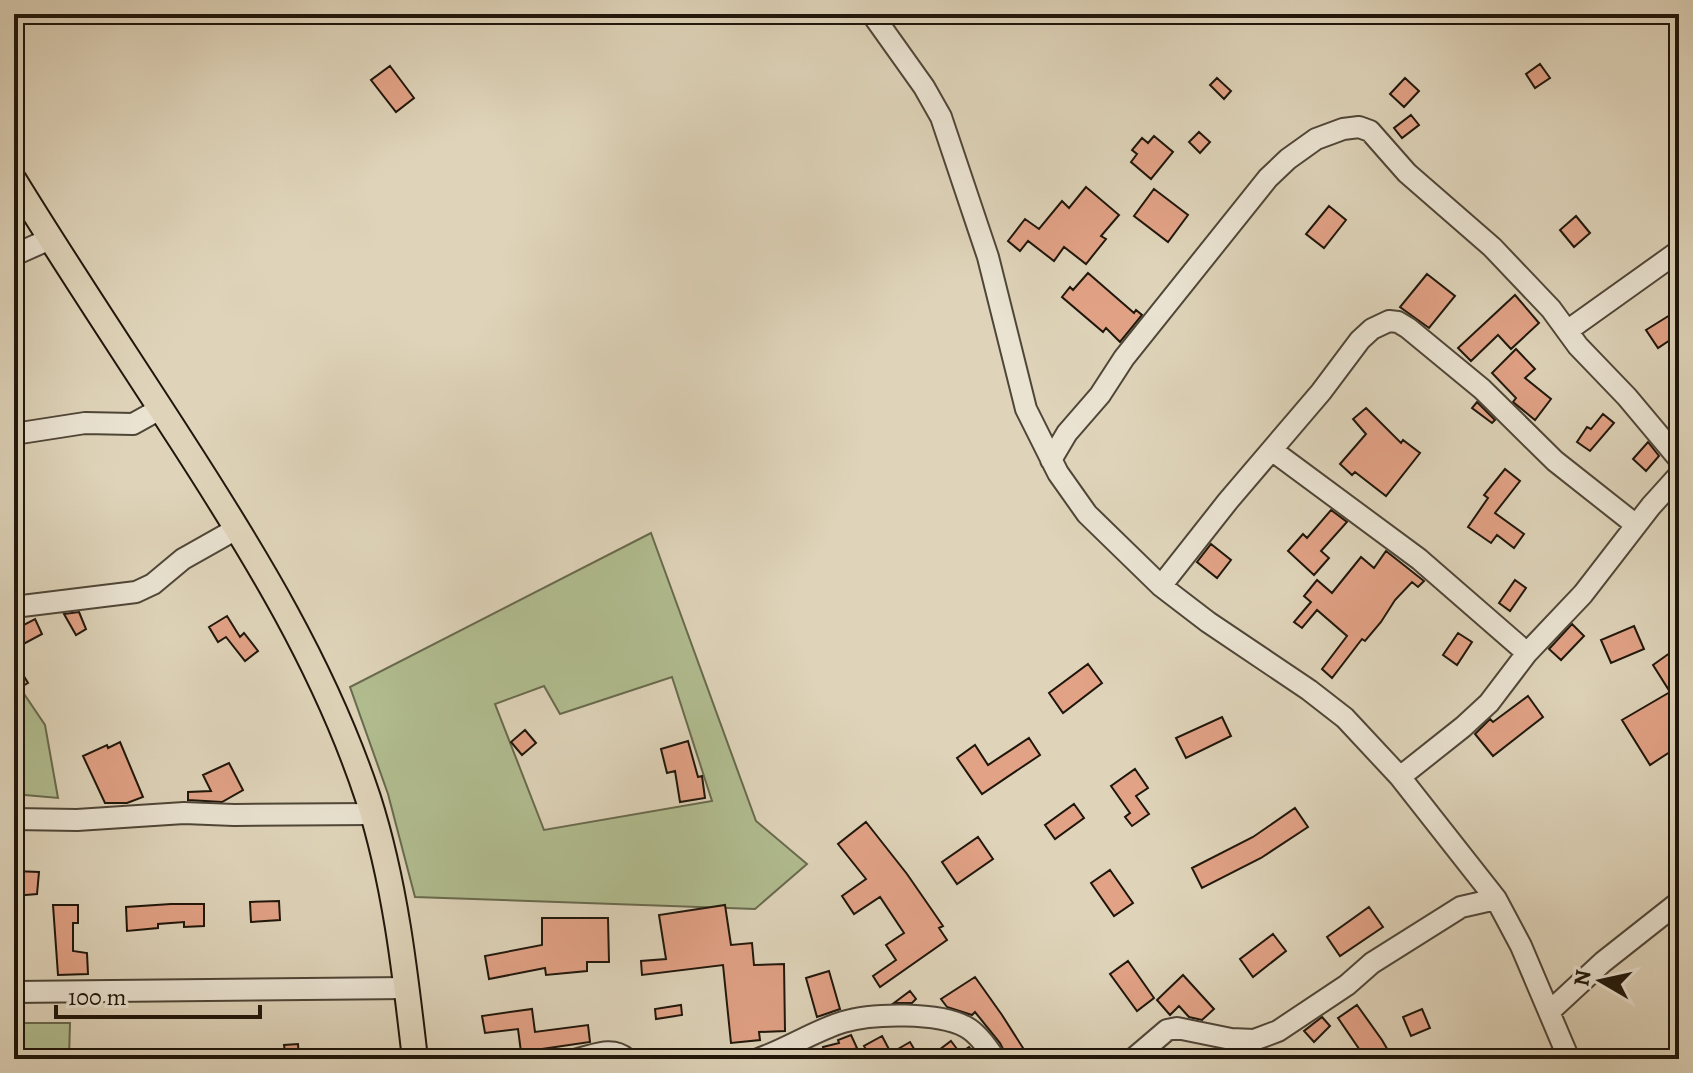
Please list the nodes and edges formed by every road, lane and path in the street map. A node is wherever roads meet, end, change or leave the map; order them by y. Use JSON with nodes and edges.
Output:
{"nodes":[{"id":1,"x":872,"y":14,"type":"edge"},
{"id":2,"x":14,"y":180,"type":"edge"},
{"id":3,"x":50,"y":239,"type":"junction"},
{"id":4,"x":1679,"y":251,"type":"edge"},
{"id":5,"x":14,"y":255,"type":"edge"},
{"id":6,"x":1567,"y":331,"type":"junction"},
{"id":7,"x":160,"y":409,"type":"junction"},
{"id":8,"x":14,"y":434,"type":"edge"},
{"id":9,"x":1273,"y":451,"type":"junction"},
{"id":10,"x":1679,"y":459,"type":"edge"},
{"id":11,"x":1051,"y":460,"type":"junction"},
{"id":12,"x":1679,"y":475,"type":"edge"},
{"id":13,"x":1636,"y":525,"type":"junction"},
{"id":14,"x":238,"y":528,"type":"junction"},
{"id":15,"x":1161,"y":586,"type":"junction"},
{"id":16,"x":14,"y":607,"type":"edge"},
{"id":17,"x":1527,"y":653,"type":"junction"},
{"id":18,"x":1400,"y":777,"type":"junction"},
{"id":19,"x":372,"y":814,"type":"junction"},
{"id":20,"x":14,"y":819,"type":"edge"},
{"id":21,"x":1496,"y":899,"type":"junction"},
{"id":22,"x":1679,"y":902,"type":"edge"},
{"id":23,"x":407,"y":988,"type":"junction"},
{"id":24,"x":14,"y":992,"type":"edge"},
{"id":25,"x":1549,"y":1012,"type":"junction"},
{"id":26,"x":1256,"y":1049,"type":"edge"},
{"id":27,"x":415,"y":1059,"type":"edge"},
{"id":28,"x":578,"y":1059,"type":"edge"},
{"id":29,"x":627,"y":1059,"type":"edge"},
{"id":30,"x":758,"y":1059,"type":"edge"},
{"id":31,"x":995,"y":1059,"type":"edge"},
{"id":32,"x":1133,"y":1059,"type":"edge"},
{"id":33,"x":1569,"y":1059,"type":"edge"}],
"edges":[{"from":1,"to":11,"type":"street"},
{"from":2,"to":3,"type":"main road"},
{"from":3,"to":5,"type":"street"},
{"from":3,"to":7,"type":"main road"},
{"from":4,"to":6,"type":"street"},
{"from":6,"to":10,"type":"street"},
{"from":6,"to":11,"type":"street"},
{"from":7,"to":8,"type":"street"},
{"from":7,"to":14,"type":"main road"},
{"from":9,"to":13,"type":"street"},
{"from":9,"to":15,"type":"street"},
{"from":9,"to":17,"type":"street"},
{"from":11,"to":15,"type":"street"},
{"from":12,"to":13,"type":"street"},
{"from":13,"to":17,"type":"street"},
{"from":14,"to":16,"type":"street"},
{"from":14,"to":19,"type":"main road"},
{"from":15,"to":18,"type":"street"},
{"from":17,"to":18,"type":"street"},
{"from":18,"to":21,"type":"street"},
{"from":19,"to":20,"type":"street"},
{"from":19,"to":23,"type":"main road"},
{"from":21,"to":25,"type":"street"},
{"from":21,"to":26,"type":"street"},
{"from":22,"to":25,"type":"street"},
{"from":23,"to":24,"type":"street"},
{"from":23,"to":27,"type":"main road"},
{"from":25,"to":33,"type":"street"},
{"from":26,"to":32,"type":"street"},
{"from":28,"to":29,"type":"street"},
{"from":30,"to":31,"type":"street"}]}
